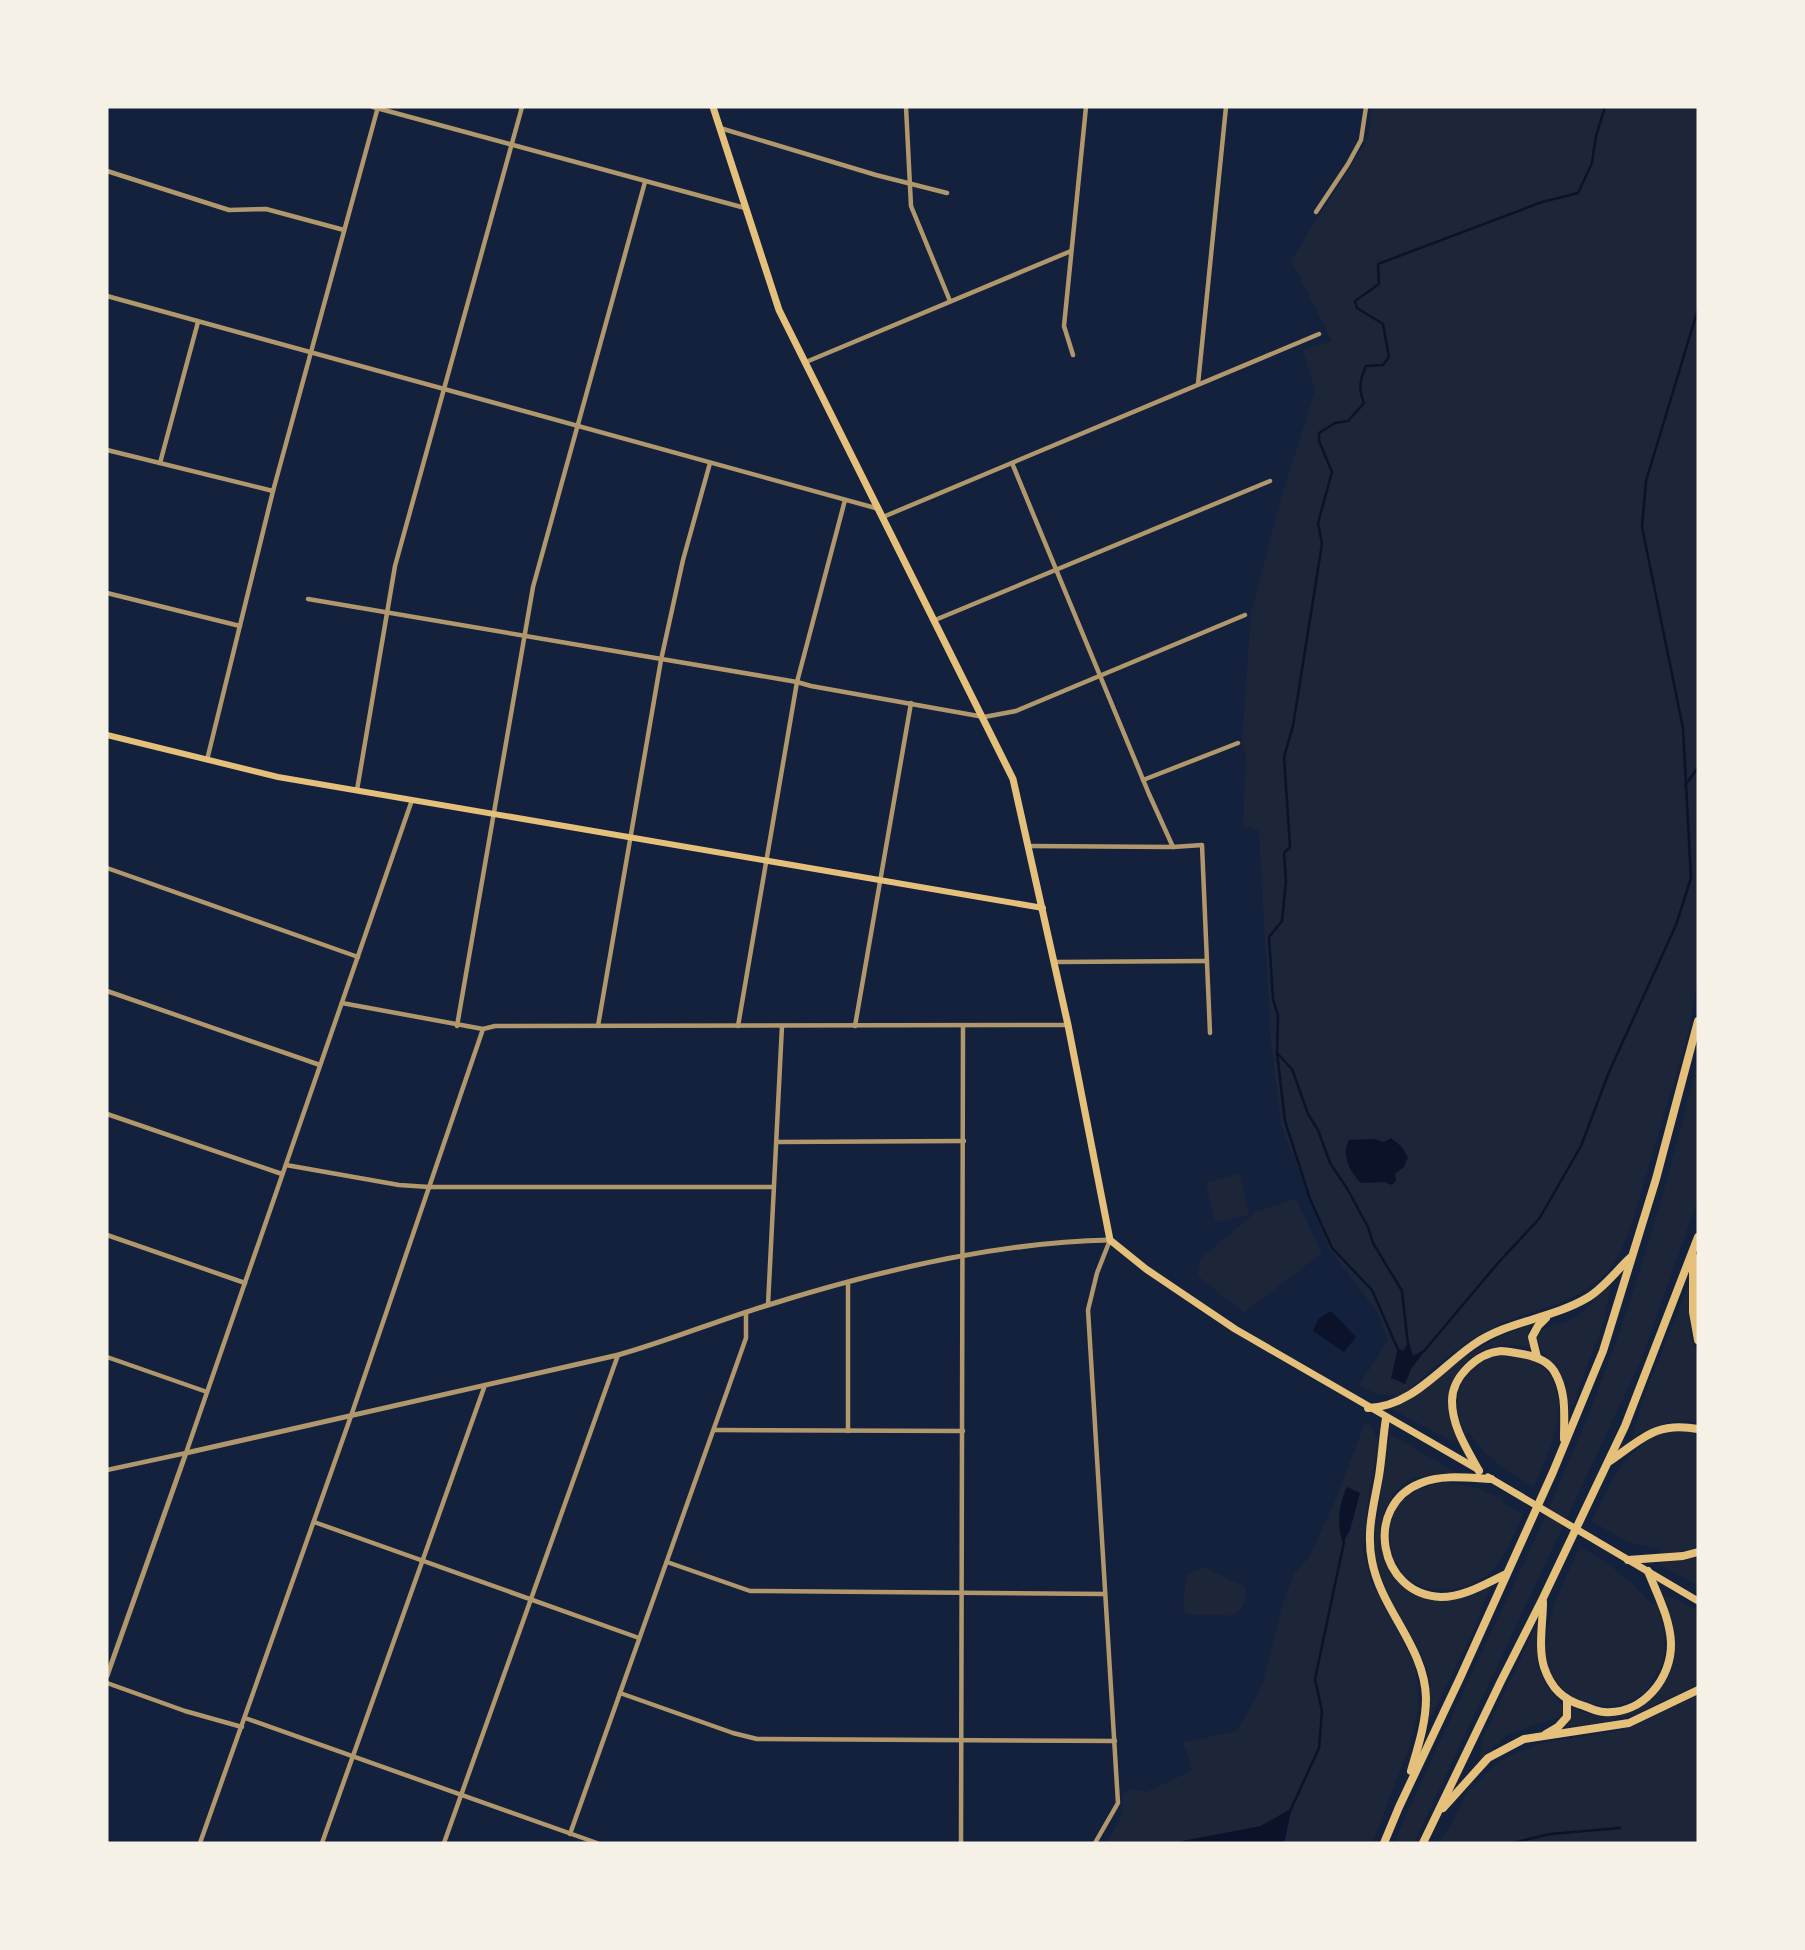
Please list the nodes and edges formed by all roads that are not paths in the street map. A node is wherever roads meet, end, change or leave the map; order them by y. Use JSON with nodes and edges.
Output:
{"nodes":[{"id":1,"x":376,"y":107,"type":"edge"},
{"id":2,"x":522,"y":107,"type":"edge"},
{"id":3,"x":713,"y":107,"type":"edge"},
{"id":4,"x":906,"y":107,"type":"edge"},
{"id":5,"x":1086,"y":107,"type":"edge"},
{"id":6,"x":1226,"y":107,"type":"edge"},
{"id":7,"x":1366,"y":107,"type":"edge"},
{"id":8,"x":720,"y":128,"type":"junction"},
{"id":9,"x":511,"y":145,"type":"junction"},
{"id":10,"x":107,"y":171,"type":"edge"},
{"id":11,"x":645,"y":182,"type":"junction"},
{"id":12,"x":909,"y":184,"type":"junction"},
{"id":13,"x":947,"y":193,"type":"dead end"},
{"id":14,"x":745,"y":208,"type":"junction"},
{"id":15,"x":1316,"y":212,"type":"dead end"},
{"id":16,"x":344,"y":230,"type":"junction"},
{"id":17,"x":1071,"y":251,"type":"junction"},
{"id":18,"x":107,"y":296,"type":"edge"},
{"id":19,"x":950,"y":301,"type":"junction"},
{"id":20,"x":199,"y":322,"type":"junction"},
{"id":21,"x":1318,"y":334,"type":"dead end"},
{"id":22,"x":310,"y":353,"type":"junction"},
{"id":23,"x":1073,"y":355,"type":"dead end"},
{"id":24,"x":805,"y":363,"type":"junction"},
{"id":25,"x":1198,"y":384,"type":"junction"},
{"id":26,"x":444,"y":389,"type":"junction"},
{"id":27,"x":577,"y":426,"type":"junction"},
{"id":28,"x":107,"y":450,"type":"edge"},
{"id":29,"x":160,"y":463,"type":"junction"},
{"id":30,"x":710,"y":463,"type":"junction"},
{"id":31,"x":1012,"y":463,"type":"junction"},
{"id":32,"x":1269,"y":481,"type":"dead end"},
{"id":33,"x":273,"y":491,"type":"junction"},
{"id":34,"x":845,"y":500,"type":"junction"},
{"id":35,"x":881,"y":513,"type":"junction"},
{"id":36,"x":1056,"y":569,"type":"junction"},
{"id":37,"x":107,"y":593,"type":"edge"},
{"id":38,"x":308,"y":599,"type":"dead end"},
{"id":39,"x":388,"y":613,"type":"junction"},
{"id":40,"x":1245,"y":615,"type":"dead end"},
{"id":41,"x":935,"y":620,"type":"junction"},
{"id":42,"x":240,"y":625,"type":"junction"},
{"id":43,"x":524,"y":636,"type":"junction"},
{"id":44,"x":661,"y":660,"type":"junction"},
{"id":45,"x":1100,"y":676,"type":"junction"},
{"id":46,"x":797,"y":682,"type":"junction"},
{"id":47,"x":911,"y":703,"type":"junction"},
{"id":48,"x":984,"y":718,"type":"junction"},
{"id":49,"x":107,"y":735,"type":"edge"},
{"id":50,"x":1238,"y":743,"type":"dead end"},
{"id":51,"x":207,"y":760,"type":"junction"},
{"id":52,"x":1143,"y":780,"type":"junction"},
{"id":53,"x":357,"y":790,"type":"junction"},
{"id":54,"x":412,"y":800,"type":"junction"},
{"id":55,"x":494,"y":814,"type":"junction"},
{"id":56,"x":630,"y":837,"type":"junction"},
{"id":57,"x":1029,"y":846,"type":"junction"},
{"id":58,"x":1173,"y":847,"type":"junction"},
{"id":59,"x":766,"y":861,"type":"junction"},
{"id":60,"x":107,"y":868,"type":"edge"},
{"id":61,"x":880,"y":880,"type":"junction"},
{"id":62,"x":1043,"y":908,"type":"junction"},
{"id":63,"x":358,"y":957,"type":"junction"},
{"id":64,"x":1207,"y":961,"type":"junction"},
{"id":65,"x":1055,"y":962,"type":"junction"},
{"id":66,"x":107,"y":991,"type":"edge"},
{"id":67,"x":342,"y":1003,"type":"junction"},
{"id":68,"x":1698,"y":1021,"type":"edge"},
{"id":69,"x":963,"y":1025,"type":"junction"},
{"id":70,"x":1068,"y":1025,"type":"junction"},
{"id":71,"x":457,"y":1026,"type":"junction"},
{"id":72,"x":598,"y":1026,"type":"junction"},
{"id":73,"x":738,"y":1026,"type":"junction"},
{"id":74,"x":782,"y":1026,"type":"junction"},
{"id":75,"x":855,"y":1026,"type":"junction"},
{"id":76,"x":483,"y":1029,"type":"junction"},
{"id":77,"x":1210,"y":1033,"type":"dead end"},
{"id":78,"x":320,"y":1065,"type":"junction"},
{"id":79,"x":107,"y":1114,"type":"edge"},
{"id":80,"x":964,"y":1141,"type":"junction"},
{"id":81,"x":776,"y":1142,"type":"junction"},
{"id":82,"x":286,"y":1165,"type":"junction"},
{"id":83,"x":282,"y":1174,"type":"junction"},
{"id":84,"x":429,"y":1187,"type":"junction"},
{"id":85,"x":774,"y":1187,"type":"junction"},
{"id":86,"x":107,"y":1235,"type":"edge"},
{"id":87,"x":1698,"y":1237,"type":"edge"},
{"id":88,"x":1110,"y":1240,"type":"junction"},
{"id":89,"x":1693,"y":1253,"type":"junction"},
{"id":90,"x":964,"y":1256,"type":"junction"},
{"id":91,"x":1632,"y":1256,"type":"junction"},
{"id":92,"x":848,"y":1282,"type":"junction"},
{"id":93,"x":245,"y":1283,"type":"junction"},
{"id":94,"x":768,"y":1304,"type":"junction"},
{"id":95,"x":746,"y":1312,"type":"junction"},
{"id":96,"x":1549,"y":1316,"type":"junction"},
{"id":97,"x":1698,"y":1340,"type":"edge"},
{"id":98,"x":618,"y":1355,"type":"junction"},
{"id":99,"x":107,"y":1357,"type":"edge"},
{"id":100,"x":1537,"y":1357,"type":"junction"},
{"id":101,"x":485,"y":1385,"type":"junction"},
{"id":102,"x":207,"y":1392,"type":"junction"},
{"id":103,"x":1368,"y":1408,"type":"junction"},
{"id":104,"x":351,"y":1416,"type":"junction"},
{"id":105,"x":1385,"y":1418,"type":"junction"},
{"id":106,"x":1698,"y":1429,"type":"edge"},
{"id":107,"x":714,"y":1430,"type":"junction"},
{"id":108,"x":848,"y":1431,"type":"junction"},
{"id":109,"x":963,"y":1431,"type":"junction"},
{"id":110,"x":1564,"y":1443,"type":"junction"},
{"id":111,"x":186,"y":1453,"type":"junction"},
{"id":112,"x":1608,"y":1463,"type":"junction"},
{"id":113,"x":107,"y":1470,"type":"edge"},
{"id":114,"x":1479,"y":1471,"type":"junction"},
{"id":115,"x":1491,"y":1479,"type":"junction"},
{"id":116,"x":314,"y":1522,"type":"junction"},
{"id":117,"x":1698,"y":1552,"type":"edge"},
{"id":118,"x":1628,"y":1560,"type":"junction"},
{"id":119,"x":422,"y":1561,"type":"junction"},
{"id":120,"x":667,"y":1562,"type":"junction"},
{"id":121,"x":1648,"y":1571,"type":"junction"},
{"id":122,"x":1506,"y":1574,"type":"junction"},
{"id":123,"x":962,"y":1593,"type":"junction"},
{"id":124,"x":1105,"y":1594,"type":"junction"},
{"id":125,"x":1544,"y":1598,"type":"junction"},
{"id":126,"x":531,"y":1599,"type":"junction"},
{"id":127,"x":1698,"y":1601,"type":"edge"},
{"id":128,"x":639,"y":1639,"type":"junction"},
{"id":129,"x":116,"y":1650,"type":"junction"},
{"id":130,"x":107,"y":1652,"type":"edge"},
{"id":131,"x":107,"y":1676,"type":"edge"},
{"id":132,"x":107,"y":1683,"type":"edge"},
{"id":133,"x":1698,"y":1690,"type":"edge"},
{"id":134,"x":620,"y":1693,"type":"junction"},
{"id":135,"x":1567,"y":1701,"type":"junction"},
{"id":136,"x":245,"y":1718,"type":"junction"},
{"id":137,"x":242,"y":1727,"type":"junction"},
{"id":138,"x":1544,"y":1736,"type":"junction"},
{"id":139,"x":961,"y":1741,"type":"junction"},
{"id":140,"x":1115,"y":1741,"type":"junction"},
{"id":141,"x":353,"y":1756,"type":"junction"},
{"id":142,"x":1406,"y":1791,"type":"junction"},
{"id":143,"x":461,"y":1795,"type":"junction"},
{"id":144,"x":1436,"y":1816,"type":"junction"},
{"id":145,"x":570,"y":1834,"type":"junction"},
{"id":146,"x":200,"y":1843,"type":"edge"},
{"id":147,"x":322,"y":1843,"type":"edge"},
{"id":148,"x":444,"y":1843,"type":"edge"},
{"id":149,"x":597,"y":1843,"type":"edge"},
{"id":150,"x":961,"y":1843,"type":"edge"},
{"id":151,"x":1095,"y":1843,"type":"edge"},
{"id":152,"x":1384,"y":1843,"type":"edge"},
{"id":153,"x":1423,"y":1843,"type":"edge"}],
"edges":[{"from":1,"to":9,"type":"street"},
{"from":1,"to":16,"type":"street"},
{"from":2,"to":9,"type":"street"},
{"from":3,"to":8,"type":"main road"},
{"from":4,"to":12,"type":"street"},
{"from":5,"to":17,"type":"street"},
{"from":6,"to":25,"type":"street"},
{"from":7,"to":15,"type":"street"},
{"from":8,"to":12,"type":"street"},
{"from":8,"to":14,"type":"main road"},
{"from":9,"to":11,"type":"street"},
{"from":9,"to":26,"type":"street"},
{"from":10,"to":16,"type":"street"},
{"from":11,"to":14,"type":"street"},
{"from":11,"to":27,"type":"street"},
{"from":12,"to":13,"type":"street"},
{"from":12,"to":19,"type":"street"},
{"from":14,"to":24,"type":"main road"},
{"from":16,"to":22,"type":"street"},
{"from":17,"to":19,"type":"street"},
{"from":17,"to":23,"type":"street"},
{"from":18,"to":20,"type":"street"},
{"from":19,"to":24,"type":"street"},
{"from":20,"to":22,"type":"street"},
{"from":20,"to":29,"type":"street"},
{"from":21,"to":25,"type":"street"},
{"from":22,"to":26,"type":"street"},
{"from":22,"to":33,"type":"street"},
{"from":24,"to":35,"type":"main road"},
{"from":25,"to":31,"type":"street"},
{"from":26,"to":27,"type":"street"},
{"from":26,"to":39,"type":"street"},
{"from":27,"to":30,"type":"street"},
{"from":27,"to":43,"type":"street"},
{"from":28,"to":29,"type":"street"},
{"from":29,"to":33,"type":"street"},
{"from":30,"to":34,"type":"street"},
{"from":30,"to":44,"type":"street"},
{"from":31,"to":35,"type":"street"},
{"from":31,"to":36,"type":"street"},
{"from":32,"to":36,"type":"street"},
{"from":33,"to":42,"type":"street"},
{"from":34,"to":35,"type":"street"},
{"from":34,"to":46,"type":"street"},
{"from":35,"to":41,"type":"main road"},
{"from":36,"to":41,"type":"street"},
{"from":36,"to":45,"type":"street"},
{"from":37,"to":42,"type":"street"},
{"from":38,"to":39,"type":"street"},
{"from":39,"to":43,"type":"street"},
{"from":39,"to":53,"type":"street"},
{"from":40,"to":45,"type":"street"},
{"from":41,"to":48,"type":"main road"},
{"from":42,"to":51,"type":"street"},
{"from":43,"to":44,"type":"street"},
{"from":43,"to":55,"type":"street"},
{"from":44,"to":46,"type":"street"},
{"from":44,"to":56,"type":"street"},
{"from":45,"to":48,"type":"street"},
{"from":45,"to":52,"type":"street"},
{"from":46,"to":47,"type":"street"},
{"from":46,"to":59,"type":"street"},
{"from":47,"to":48,"type":"street"},
{"from":47,"to":61,"type":"street"},
{"from":48,"to":57,"type":"main road"},
{"from":49,"to":51,"type":"main road"},
{"from":50,"to":52,"type":"street"},
{"from":51,"to":53,"type":"main road"},
{"from":52,"to":58,"type":"street"},
{"from":53,"to":54,"type":"main road"},
{"from":54,"to":55,"type":"main road"},
{"from":54,"to":63,"type":"street"},
{"from":55,"to":56,"type":"main road"},
{"from":55,"to":71,"type":"street"},
{"from":56,"to":59,"type":"main road"},
{"from":56,"to":72,"type":"street"},
{"from":57,"to":58,"type":"street"},
{"from":57,"to":62,"type":"main road"},
{"from":58,"to":64,"type":"street"},
{"from":59,"to":61,"type":"main road"},
{"from":59,"to":73,"type":"street"},
{"from":60,"to":63,"type":"street"},
{"from":61,"to":62,"type":"main road"},
{"from":61,"to":75,"type":"street"},
{"from":62,"to":65,"type":"main road"},
{"from":63,"to":67,"type":"street"},
{"from":64,"to":65,"type":"street"},
{"from":64,"to":77,"type":"street"},
{"from":65,"to":70,"type":"main road"},
{"from":66,"to":78,"type":"street"},
{"from":67,"to":71,"type":"street"},
{"from":67,"to":78,"type":"street"},
{"from":68,"to":91,"type":"highway"},
{"from":69,"to":70,"type":"street"},
{"from":69,"to":75,"type":"street"},
{"from":69,"to":80,"type":"street"},
{"from":70,"to":88,"type":"main road"},
{"from":71,"to":76,"type":"street"},
{"from":72,"to":73,"type":"street"},
{"from":72,"to":76,"type":"street"},
{"from":73,"to":74,"type":"street"},
{"from":74,"to":75,"type":"street"},
{"from":74,"to":81,"type":"street"},
{"from":76,"to":84,"type":"street"},
{"from":78,"to":82,"type":"street"},
{"from":79,"to":83,"type":"street"},
{"from":80,"to":81,"type":"street"},
{"from":80,"to":90,"type":"street"},
{"from":81,"to":85,"type":"street"},
{"from":82,"to":83,"type":"street"},
{"from":82,"to":84,"type":"street"},
{"from":83,"to":93,"type":"street"},
{"from":84,"to":85,"type":"street"},
{"from":84,"to":104,"type":"street"},
{"from":85,"to":94,"type":"street"},
{"from":86,"to":93,"type":"street"},
{"from":87,"to":89,"type":"highway"},
{"from":88,"to":90,"type":"street"},
{"from":88,"to":103,"type":"main road"},
{"from":88,"to":124,"type":"street"},
{"from":89,"to":97,"type":"highway"},
{"from":89,"to":112,"type":"highway"},
{"from":90,"to":92,"type":"street"},
{"from":90,"to":109,"type":"street"},
{"from":91,"to":96,"type":"highway"},
{"from":91,"to":110,"type":"highway"},
{"from":92,"to":94,"type":"street"},
{"from":92,"to":108,"type":"street"},
{"from":93,"to":102,"type":"street"},
{"from":94,"to":95,"type":"street"},
{"from":95,"to":98,"type":"street"},
{"from":95,"to":107,"type":"street"},
{"from":96,"to":100,"type":"highway"},
{"from":96,"to":103,"type":"highway"},
{"from":98,"to":101,"type":"street"},
{"from":98,"to":126,"type":"street"},
{"from":99,"to":102,"type":"street"},
{"from":100,"to":110,"type":"highway"},
{"from":100,"to":114,"type":"highway"},
{"from":101,"to":104,"type":"street"},
{"from":101,"to":119,"type":"street"},
{"from":102,"to":111,"type":"street"},
{"from":103,"to":105,"type":"main road"},
{"from":104,"to":111,"type":"street"},
{"from":104,"to":116,"type":"street"},
{"from":105,"to":114,"type":"main road"},
{"from":105,"to":142,"type":"highway"},
{"from":106,"to":112,"type":"highway"},
{"from":107,"to":108,"type":"street"},
{"from":107,"to":120,"type":"street"},
{"from":108,"to":109,"type":"street"},
{"from":109,"to":123,"type":"street"},
{"from":110,"to":122,"type":"highway"},
{"from":111,"to":113,"type":"street"},
{"from":111,"to":129,"type":"street"},
{"from":112,"to":125,"type":"highway"},
{"from":114,"to":115,"type":"main road"},
{"from":115,"to":118,"type":"main road"},
{"from":115,"to":122,"type":"highway"},
{"from":116,"to":119,"type":"street"},
{"from":116,"to":136,"type":"street"},
{"from":117,"to":118,"type":"highway"},
{"from":118,"to":121,"type":"main road"},
{"from":119,"to":126,"type":"street"},
{"from":119,"to":141,"type":"street"},
{"from":120,"to":123,"type":"street"},
{"from":120,"to":128,"type":"street"},
{"from":121,"to":127,"type":"main road"},
{"from":121,"to":135,"type":"highway"},
{"from":122,"to":142,"type":"highway"},
{"from":123,"to":124,"type":"street"},
{"from":123,"to":139,"type":"street"},
{"from":124,"to":140,"type":"street"},
{"from":125,"to":135,"type":"highway"},
{"from":125,"to":144,"type":"highway"},
{"from":126,"to":128,"type":"street"},
{"from":126,"to":143,"type":"street"},
{"from":128,"to":134,"type":"street"},
{"from":129,"to":130,"type":"street"},
{"from":129,"to":131,"type":"street"},
{"from":132,"to":137,"type":"street"},
{"from":133,"to":138,"type":"highway"},
{"from":134,"to":139,"type":"street"},
{"from":134,"to":145,"type":"street"},
{"from":135,"to":138,"type":"highway"},
{"from":136,"to":137,"type":"street"},
{"from":136,"to":141,"type":"street"},
{"from":137,"to":146,"type":"street"},
{"from":138,"to":144,"type":"highway"},
{"from":139,"to":140,"type":"street"},
{"from":139,"to":150,"type":"street"},
{"from":140,"to":151,"type":"street"},
{"from":141,"to":143,"type":"street"},
{"from":141,"to":147,"type":"street"},
{"from":142,"to":152,"type":"highway"},
{"from":143,"to":145,"type":"street"},
{"from":143,"to":148,"type":"street"},
{"from":144,"to":153,"type":"highway"},
{"from":145,"to":149,"type":"street"}]}
